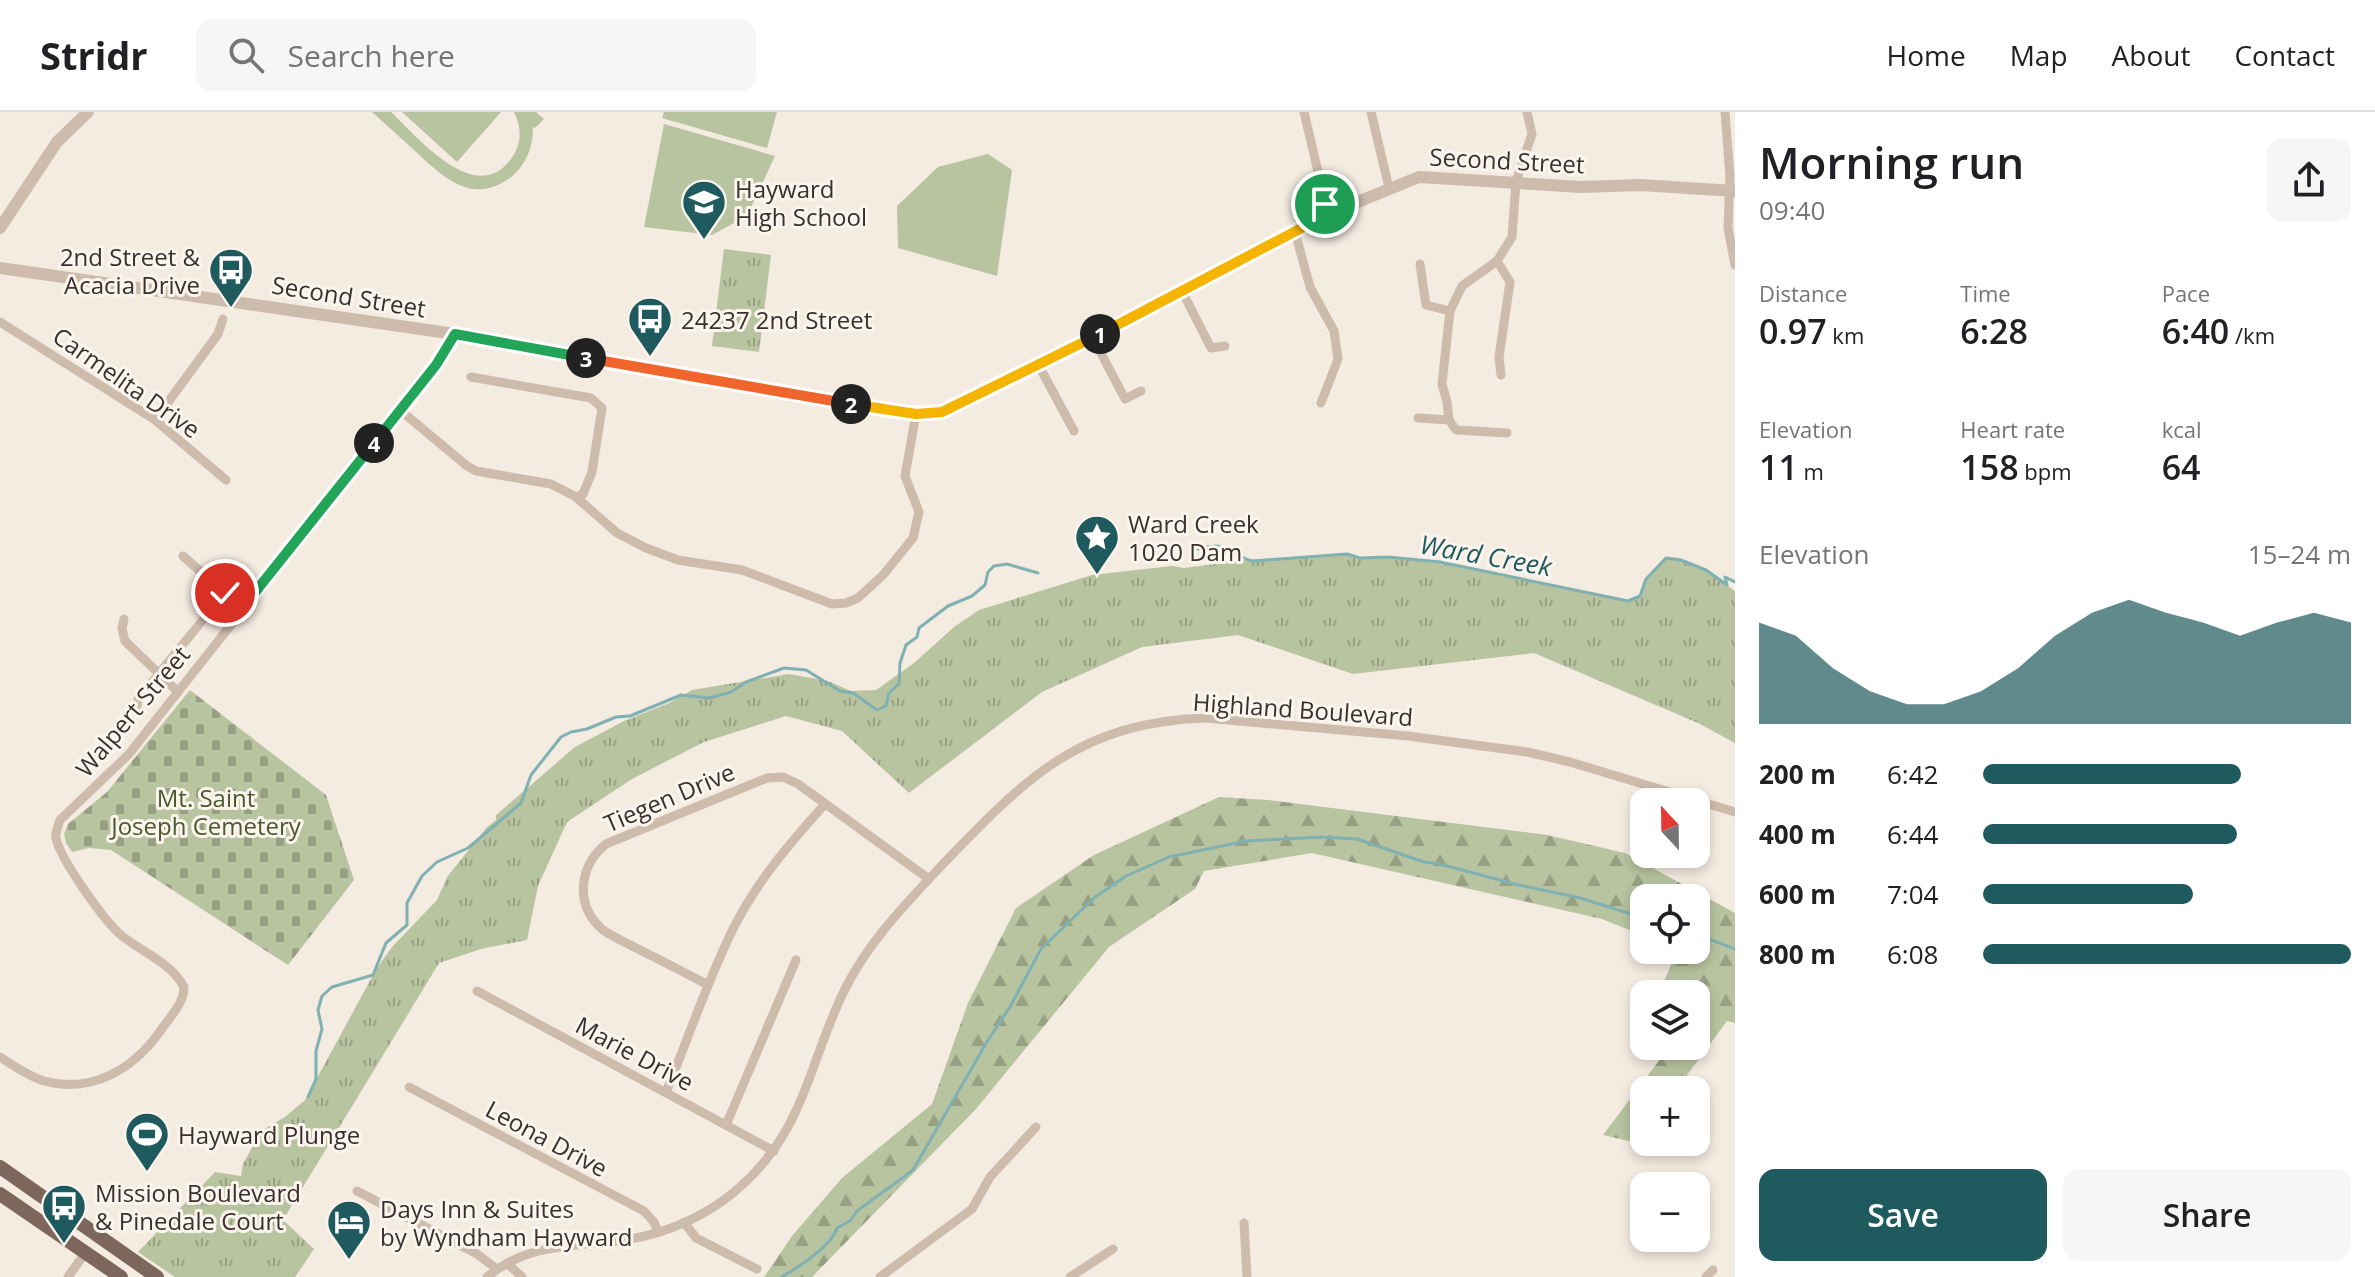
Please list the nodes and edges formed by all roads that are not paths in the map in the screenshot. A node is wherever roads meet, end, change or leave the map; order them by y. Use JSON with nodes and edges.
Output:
{"nodes":[{"id":1,"x":88,"y":112,"type":"edge"},
{"id":2,"x":1304,"y":112,"type":"edge"},
{"id":3,"x":1371,"y":112,"type":"edge"},
{"id":4,"x":1527,"y":112,"type":"edge"},
{"id":5,"x":1725,"y":112,"type":"edge"},
{"id":6,"x":1516,"y":182,"type":"junction"},
{"id":7,"x":1389,"y":188,"type":"junction"},
{"id":8,"x":1732,"y":191,"type":"edge"},
{"id":9,"x":1328,"y":214,"type":"junction"},
{"id":10,"x":0,"y":228,"type":"edge"},
{"id":11,"x":1295,"y":232,"type":"junction"},
{"id":12,"x":1497,"y":261,"type":"junction"},
{"id":13,"x":1420,"y":264,"type":"dead end"},
{"id":14,"x":1735,"y":265,"type":"edge"},
{"id":15,"x":0,"y":268,"type":"edge"},
{"id":16,"x":1182,"y":291,"type":"junction"},
{"id":17,"x":1450,"y":311,"type":"junction"},
{"id":18,"x":223,"y":319,"type":"dead end"},
{"id":19,"x":0,"y":322,"type":"edge"},
{"id":20,"x":455,"y":334,"type":"junction"},
{"id":21,"x":1093,"y":338,"type":"junction"},
{"id":22,"x":1225,"y":346,"type":"dead end"},
{"id":23,"x":1039,"y":366,"type":"junction"},
{"id":24,"x":1501,"y":375,"type":"dead end"},
{"id":25,"x":471,"y":377,"type":"dead end"},
{"id":26,"x":1141,"y":391,"type":"dead end"},
{"id":27,"x":1321,"y":403,"type":"dead end"},
{"id":28,"x":400,"y":410,"type":"junction"},
{"id":29,"x":916,"y":414,"type":"junction"},
{"id":30,"x":1418,"y":418,"type":"dead end"},
{"id":31,"x":155,"y":420,"type":"junction"},
{"id":32,"x":1449,"y":420,"type":"junction"},
{"id":33,"x":1074,"y":431,"type":"dead end"},
{"id":34,"x":1507,"y":433,"type":"dead end"},
{"id":35,"x":226,"y":480,"type":"dead end"},
{"id":36,"x":576,"y":497,"type":"junction"},
{"id":37,"x":183,"y":556,"type":"dead end"},
{"id":38,"x":225,"y":593,"type":"junction"},
{"id":39,"x":244,"y":606,"type":"junction"},
{"id":40,"x":124,"y":619,"type":"dead end"},
{"id":41,"x":159,"y":673,"type":"junction"},
{"id":42,"x":178,"y":692,"type":"junction"},
{"id":43,"x":141,"y":713,"type":"dead end"},
{"id":44,"x":825,"y":804,"type":"junction"},
{"id":45,"x":1735,"y":812,"type":"edge"},
{"id":46,"x":929,"y":879,"type":"junction"},
{"id":47,"x":796,"y":960,"type":"dead end"},
{"id":48,"x":708,"y":985,"type":"junction"},
{"id":49,"x":477,"y":991,"type":"dead end"},
{"id":50,"x":0,"y":1057,"type":"edge"},
{"id":51,"x":409,"y":1087,"type":"dead end"},
{"id":52,"x":666,"y":1092,"type":"junction"},
{"id":53,"x":726,"y":1125,"type":"junction"},
{"id":54,"x":1036,"y":1127,"type":"dead end"},
{"id":55,"x":774,"y":1151,"type":"junction"},
{"id":56,"x":0,"y":1167,"type":"edge"},
{"id":57,"x":357,"y":1191,"type":"dead end"},
{"id":58,"x":0,"y":1194,"type":"edge"},
{"id":59,"x":684,"y":1222,"type":"junction"},
{"id":60,"x":1244,"y":1223,"type":"dead end"},
{"id":61,"x":658,"y":1232,"type":"junction"},
{"id":62,"x":1113,"y":1249,"type":"dead end"},
{"id":63,"x":86,"y":1252,"type":"junction"},
{"id":64,"x":507,"y":1263,"type":"junction"},
{"id":65,"x":497,"y":1269,"type":"junction"},
{"id":66,"x":757,"y":1269,"type":"dead end"},
{"id":67,"x":68,"y":1277,"type":"edge"},
{"id":68,"x":121,"y":1277,"type":"edge"},
{"id":69,"x":157,"y":1277,"type":"edge"},
{"id":70,"x":487,"y":1277,"type":"edge"},
{"id":71,"x":522,"y":1277,"type":"edge"},
{"id":72,"x":880,"y":1277,"type":"edge"},
{"id":73,"x":1070,"y":1277,"type":"edge"},
{"id":74,"x":1247,"y":1277,"type":"edge"}],
"edges":[{"from":1,"to":10,"type":"street"},
{"from":2,"to":9,"type":"street"},
{"from":3,"to":7,"type":"street"},
{"from":4,"to":6,"type":"street"},
{"from":5,"to":8,"type":"street"},
{"from":6,"to":7,"type":"street","name":"Second Street"},
{"from":6,"to":8,"type":"street","name":"Second Street"},
{"from":6,"to":12,"type":"street"},
{"from":7,"to":9,"type":"street","name":"Second Street"},
{"from":8,"to":14,"type":"street"},
{"from":9,"to":11,"type":"street","name":"Second Street"},
{"from":11,"to":16,"type":"street","name":"Second Street"},
{"from":11,"to":27,"type":"street"},
{"from":12,"to":17,"type":"street"},
{"from":12,"to":24,"type":"street"},
{"from":13,"to":17,"type":"street"},
{"from":15,"to":20,"type":"street","name":"Second Street"},
{"from":16,"to":21,"type":"street","name":"Second Street"},
{"from":16,"to":22,"type":"street"},
{"from":17,"to":32,"type":"street"},
{"from":18,"to":31,"type":"street"},
{"from":19,"to":31,"type":"street","name":"Carmelita Drive"},
{"from":20,"to":28,"type":"street","name":"Walpert Street"},
{"from":20,"to":29,"type":"street","name":"Second Street"},
{"from":21,"to":23,"type":"street","name":"Second Street"},
{"from":21,"to":26,"type":"street"},
{"from":23,"to":29,"type":"street","name":"Second Street"},
{"from":23,"to":33,"type":"street"},
{"from":25,"to":36,"type":"street"},
{"from":28,"to":36,"type":"street"},
{"from":28,"to":39,"type":"street","name":"Walpert Street"},
{"from":29,"to":36,"type":"street"},
{"from":30,"to":32,"type":"street"},
{"from":31,"to":35,"type":"street","name":"Carmelita Drive"},
{"from":32,"to":34,"type":"street"},
{"from":37,"to":38,"type":"street"},
{"from":38,"to":39,"type":"street"},
{"from":38,"to":41,"type":"street"},
{"from":39,"to":42,"type":"street","name":"Walpert Street"},
{"from":40,"to":41,"type":"street"},
{"from":41,"to":42,"type":"street"},
{"from":41,"to":43,"type":"street"},
{"from":42,"to":50,"type":"street","name":"Walpert Street"},
{"from":44,"to":46,"type":"street","name":"Tiegen Drive"},
{"from":44,"to":48,"type":"street"},
{"from":44,"to":48,"type":"street","name":"Tiegen Drive"},
{"from":45,"to":46,"type":"street","name":"Highland Boulevard"},
{"from":46,"to":55,"type":"street","name":"Highland Boulevard"},
{"from":47,"to":53,"type":"street"},
{"from":48,"to":52,"type":"street"},
{"from":49,"to":52,"type":"street","name":"Marie Drive"},
{"from":51,"to":61,"type":"street","name":"Leona Drive"},
{"from":52,"to":53,"type":"street","name":"Marie Drive"},
{"from":53,"to":55,"type":"street","name":"Marie Drive"},
{"from":54,"to":72,"type":"street"},
{"from":55,"to":59,"type":"street","name":"Highland Boulevard"},
{"from":56,"to":69,"type":"main road"},
{"from":57,"to":65,"type":"street"},
{"from":58,"to":63,"type":"main road"},
{"from":59,"to":61,"type":"street","name":"Highland Boulevard"},
{"from":59,"to":66,"type":"street"},
{"from":60,"to":74,"type":"street"},
{"from":61,"to":64,"type":"street","name":"Highland Boulevard"},
{"from":62,"to":73,"type":"street"},
{"from":63,"to":67,"type":"street"},
{"from":63,"to":68,"type":"main road"},
{"from":64,"to":65,"type":"street","name":"Highland Boulevard"},
{"from":64,"to":71,"type":"street"},
{"from":65,"to":70,"type":"street","name":"Highland Boulevard"}]}
